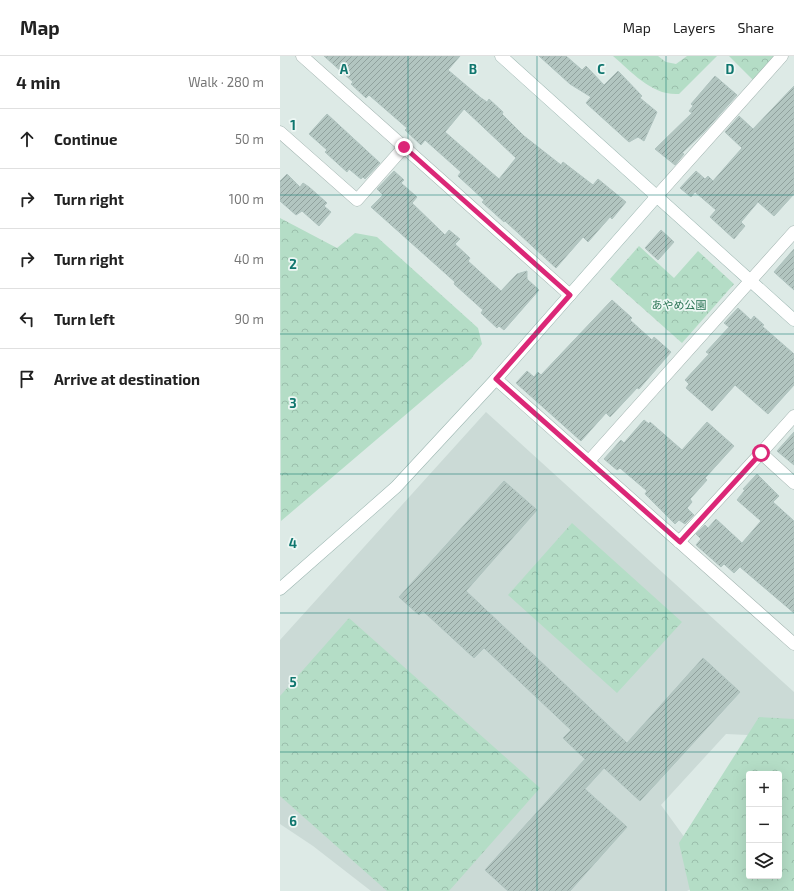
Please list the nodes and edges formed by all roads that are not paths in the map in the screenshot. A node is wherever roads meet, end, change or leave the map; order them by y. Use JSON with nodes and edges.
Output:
{"nodes":[{"id":1,"x":501,"y":56,"type":"edge"},
{"id":2,"x":782,"y":56,"type":"edge"},
{"id":3,"x":306,"y":57,"type":"edge"},
{"id":4,"x":280,"y":132,"type":"edge"},
{"id":5,"x":404,"y":147,"type":"junction"},
{"id":6,"x":657,"y":196,"type":"junction"},
{"id":7,"x":794,"y":232,"type":"edge"},
{"id":8,"x":750,"y":280,"type":"junction"},
{"id":9,"x":570,"y":295,"type":"junction"},
{"id":10,"x":794,"y":320,"type":"edge"},
{"id":11,"x":496,"y":379,"type":"junction"},
{"id":12,"x":794,"y":416,"type":"edge"},
{"id":13,"x":761,"y":453,"type":"junction"},
{"id":14,"x":589,"y":461,"type":"junction"},
{"id":15,"x":794,"y":482,"type":"edge"},
{"id":16,"x":680,"y":542,"type":"junction"},
{"id":17,"x":280,"y":589,"type":"edge"},
{"id":18,"x":794,"y":644,"type":"edge"}],
"edges":[{"from":1,"to":6,"type":"street"},
{"from":2,"to":6,"type":"street"},
{"from":3,"to":5,"type":"street"},
{"from":4,"to":5,"type":"street"},
{"from":5,"to":9,"type":"street"},
{"from":6,"to":8,"type":"street"},
{"from":6,"to":9,"type":"street"},
{"from":7,"to":8,"type":"street"},
{"from":8,"to":10,"type":"street"},
{"from":8,"to":14,"type":"street"},
{"from":9,"to":11,"type":"street"},
{"from":11,"to":14,"type":"street"},
{"from":11,"to":17,"type":"street"},
{"from":12,"to":13,"type":"street"},
{"from":13,"to":15,"type":"street"},
{"from":13,"to":16,"type":"street"},
{"from":14,"to":16,"type":"street"},
{"from":16,"to":18,"type":"street"}]}
